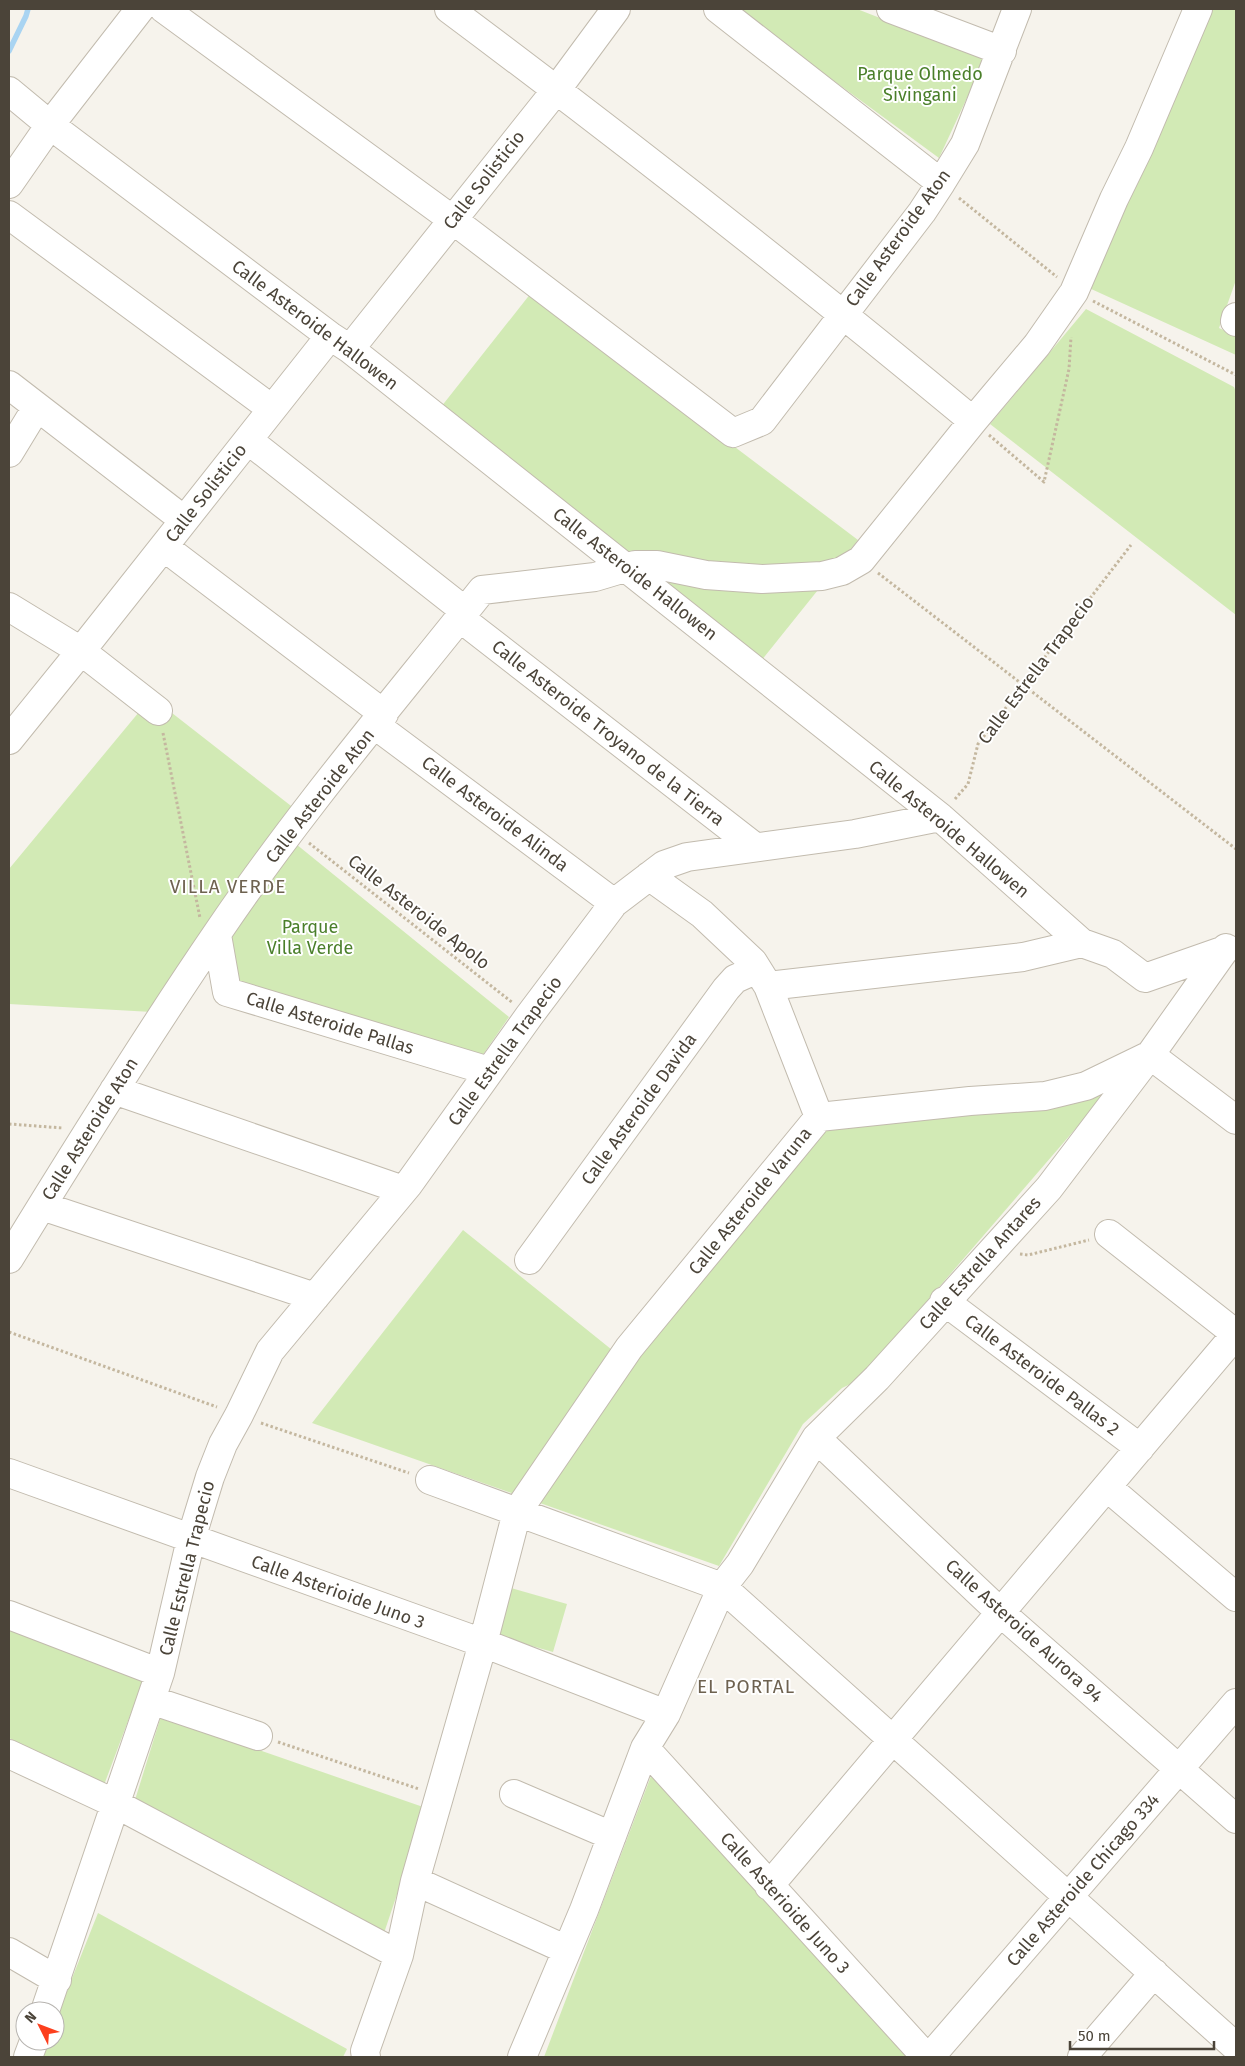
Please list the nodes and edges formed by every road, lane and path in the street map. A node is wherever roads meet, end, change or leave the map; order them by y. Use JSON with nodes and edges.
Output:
{"nodes":[{"id":1,"x":140,"y":9,"type":"edge"},
{"id":2,"x":164,"y":9,"type":"edge"},
{"id":3,"x":450,"y":9,"type":"edge"},
{"id":4,"x":616,"y":9,"type":"edge"},
{"id":5,"x":718,"y":9,"type":"edge"},
{"id":6,"x":891,"y":9,"type":"edge"},
{"id":7,"x":1017,"y":9,"type":"edge"},
{"id":8,"x":1198,"y":9,"type":"edge"},
{"id":9,"x":1002,"y":51,"type":"junction"},
{"id":10,"x":557,"y":89,"type":"junction"},
{"id":11,"x":9,"y":91,"type":"edge"},
{"id":12,"x":50,"y":125,"type":"junction"},
{"id":13,"x":941,"y":183,"type":"junction"},
{"id":14,"x":9,"y":184,"type":"edge"},
{"id":15,"x":9,"y":215,"type":"edge"},
{"id":16,"x":453,"y":220,"type":"junction"},
{"id":17,"x":843,"y":313,"type":"junction"},
{"id":18,"x":1236,"y":317,"type":"edge"},
{"id":19,"x":1236,"y":322,"type":"edge"},
{"id":20,"x":1072,"y":330,"type":"dead end"},
{"id":21,"x":340,"y":343,"type":"junction"},
{"id":22,"x":9,"y":385,"type":"edge"},
{"id":23,"x":37,"y":407,"type":"junction"},
{"id":24,"x":272,"y":409,"type":"junction"},
{"id":25,"x":973,"y":421,"type":"junction"},
{"id":26,"x":248,"y":440,"type":"junction"},
{"id":27,"x":9,"y":453,"type":"edge"},
{"id":28,"x":184,"y":520,"type":"junction"},
{"id":29,"x":1131,"y":545,"type":"dead end"},
{"id":30,"x":164,"y":547,"type":"junction"},
{"id":31,"x":862,"y":560,"type":"junction"},
{"id":32,"x":628,"y":567,"type":"junction"},
{"id":33,"x":9,"y":606,"type":"edge"},
{"id":34,"x":463,"y":615,"type":"junction"},
{"id":35,"x":82,"y":651,"type":"junction"},
{"id":36,"x":1024,"y":686,"type":"junction"},
{"id":37,"x":158,"y":711,"type":"joint"},
{"id":38,"x":380,"y":719,"type":"junction"},
{"id":39,"x":9,"y":740,"type":"edge"},
{"id":40,"x":940,"y":817,"type":"junction"},
{"id":41,"x":292,"y":830,"type":"junction"},
{"id":42,"x":755,"y":848,"type":"junction"},
{"id":43,"x":1236,"y":849,"type":"edge"},
{"id":44,"x":649,"y":876,"type":"junction"},
{"id":45,"x":614,"y":903,"type":"junction"},
{"id":46,"x":1082,"y":943,"type":"junction"},
{"id":47,"x":1231,"y":943,"type":"edge"},
{"id":48,"x":210,"y":944,"type":"junction"},
{"id":49,"x":763,"y":977,"type":"junction"},
{"id":50,"x":529,"y":1016,"type":"junction"},
{"id":51,"x":1150,"y":1055,"type":"junction"},
{"id":52,"x":489,"y":1070,"type":"junction"},
{"id":53,"x":114,"y":1090,"type":"junction"},
{"id":54,"x":819,"y":1116,"type":"junction"},
{"id":55,"x":1236,"y":1120,"type":"edge"},
{"id":56,"x":9,"y":1124,"type":"edge"},
{"id":57,"x":90,"y":1129,"type":"junction"},
{"id":58,"x":403,"y":1190,"type":"junction"},
{"id":59,"x":42,"y":1206,"type":"junction"},
{"id":60,"x":1109,"y":1234,"type":"joint"},
{"id":61,"x":993,"y":1251,"type":"junction"},
{"id":62,"x":9,"y":1259,"type":"edge"},
{"id":63,"x":529,"y":1260,"type":"dead end"},
{"id":64,"x":315,"y":1297,"type":"junction"},
{"id":65,"x":944,"y":1301,"type":"junction"},
{"id":66,"x":9,"y":1332,"type":"edge"},
{"id":67,"x":1236,"y":1334,"type":"edge"},
{"id":68,"x":239,"y":1415,"type":"junction"},
{"id":69,"x":816,"y":1438,"type":"junction"},
{"id":70,"x":1140,"y":1448,"type":"junction"},
{"id":71,"x":9,"y":1473,"type":"edge"},
{"id":72,"x":430,"y":1480,"type":"joint"},
{"id":73,"x":1107,"y":1487,"type":"junction"},
{"id":74,"x":517,"y":1512,"type":"junction"},
{"id":75,"x":191,"y":1539,"type":"junction"},
{"id":76,"x":722,"y":1587,"type":"junction"},
{"id":77,"x":1236,"y":1597,"type":"edge"},
{"id":78,"x":1001,"y":1612,"type":"junction"},
{"id":79,"x":9,"y":1615,"type":"edge"},
{"id":80,"x":483,"y":1644,"type":"junction"},
{"id":81,"x":160,"y":1673,"type":"junction"},
{"id":82,"x":151,"y":1700,"type":"junction"},
{"id":83,"x":1236,"y":1703,"type":"edge"},
{"id":84,"x":666,"y":1714,"type":"junction"},
{"id":85,"x":258,"y":1736,"type":"joint"},
{"id":86,"x":893,"y":1740,"type":"junction"},
{"id":87,"x":644,"y":1748,"type":"junction"},
{"id":88,"x":9,"y":1754,"type":"edge"},
{"id":89,"x":1179,"y":1769,"type":"junction"},
{"id":90,"x":514,"y":1794,"type":"dead end"},
{"id":91,"x":439,"y":1796,"type":"junction"},
{"id":92,"x":116,"y":1804,"type":"junction"},
{"id":93,"x":1236,"y":1819,"type":"edge"},
{"id":94,"x":612,"y":1836,"type":"junction"},
{"id":95,"x":414,"y":1881,"type":"junction"},
{"id":96,"x":769,"y":1886,"type":"junction"},
{"id":97,"x":1069,"y":1897,"type":"junction"},
{"id":98,"x":567,"y":1950,"type":"junction"},
{"id":99,"x":9,"y":1952,"type":"edge"},
{"id":100,"x":399,"y":1955,"type":"junction"},
{"id":101,"x":1154,"y":1973,"type":"junction"},
{"id":102,"x":57,"y":1980,"type":"junction"},
{"id":103,"x":49,"y":2001,"type":"edge"},
{"id":104,"x":1236,"y":2047,"type":"edge"},
{"id":105,"x":366,"y":2057,"type":"edge"},
{"id":106,"x":522,"y":2057,"type":"edge"},
{"id":107,"x":926,"y":2057,"type":"edge"},
{"id":108,"x":930,"y":2057,"type":"edge"},
{"id":109,"x":1082,"y":2057,"type":"edge"}],
"edges":[{"from":1,"to":12,"type":"street"},
{"from":2,"to":16,"type":"street"},
{"from":3,"to":10,"type":"street"},
{"from":4,"to":10,"type":"street","name":"Calle Solisticio"},
{"from":5,"to":13,"type":"street"},
{"from":6,"to":9,"type":"street"},
{"from":7,"to":9,"type":"street","name":"Calle Asteroide Aton"},
{"from":8,"to":25,"type":"street"},
{"from":9,"to":13,"type":"street","name":"Calle Asteroide Aton"},
{"from":10,"to":16,"type":"street","name":"Calle Solisticio"},
{"from":10,"to":17,"type":"street"},
{"from":11,"to":12,"type":"street","name":"Calle Asteroide Hallowen"},
{"from":12,"to":14,"type":"street"},
{"from":12,"to":21,"type":"street","name":"Calle Asteroide Hallowen"},
{"from":13,"to":17,"type":"street","name":"Calle Asteroide Aton"},
{"from":15,"to":24,"type":"street"},
{"from":16,"to":17,"type":"street","name":"Calle Asteroide Aton"},
{"from":16,"to":21,"type":"street","name":"Calle Solisticio"},
{"from":17,"to":25,"type":"street"},
{"from":18,"to":19,"type":"street"},
{"from":20,"to":25,"type":"path"},
{"from":21,"to":24,"type":"street","name":"Calle Solisticio"},
{"from":21,"to":32,"type":"street","name":"Calle Asteroide Hallowen"},
{"from":22,"to":23,"type":"street"},
{"from":23,"to":27,"type":"street"},
{"from":23,"to":28,"type":"street"},
{"from":24,"to":26,"type":"street","name":"Calle Solisticio"},
{"from":25,"to":31,"type":"street"},
{"from":26,"to":28,"type":"street","name":"Calle Solisticio"},
{"from":26,"to":34,"type":"street","name":"Calle Asteroide Troyano de la Tierra"},
{"from":28,"to":30,"type":"street","name":"Calle Solisticio"},
{"from":29,"to":36,"type":"path","name":"Calle Estrella Trapecio"},
{"from":30,"to":35,"type":"street","name":"Calle Solisticio"},
{"from":30,"to":38,"type":"street","name":"Calle Asteroide Alinda"},
{"from":31,"to":32,"type":"street","name":"Calle Asteroide Aton"},
{"from":31,"to":36,"type":"path"},
{"from":32,"to":34,"type":"street","name":"Calle Asteroide Aton"},
{"from":32,"to":40,"type":"street","name":"Calle Asteroide Hallowen"},
{"from":33,"to":35,"type":"street"},
{"from":34,"to":38,"type":"street","name":"Calle Asteroide Aton"},
{"from":34,"to":42,"type":"street","name":"Calle Asteroide Troyano de la Tierra"},
{"from":35,"to":37,"type":"street"},
{"from":35,"to":39,"type":"street","name":"Calle Solisticio"},
{"from":36,"to":40,"type":"path","name":"Calle Estrella Trapecio"},
{"from":36,"to":43,"type":"path"},
{"from":37,"to":48,"type":"path"},
{"from":38,"to":41,"type":"street","name":"Calle Asteroide Aton"},
{"from":38,"to":45,"type":"street","name":"Calle Asteroide Alinda"},
{"from":40,"to":42,"type":"street","name":"Calle Estrella Trapecio"},
{"from":40,"to":46,"type":"street","name":"Calle Asteroide Hallowen"},
{"from":41,"to":48,"type":"street","name":"Calle Asteroide Aton"},
{"from":41,"to":50,"type":"path","name":"Calle Asteroide Apolo"},
{"from":42,"to":44,"type":"street","name":"Calle Estrella Trapecio"},
{"from":44,"to":45,"type":"street","name":"Calle Estrella Trapecio"},
{"from":44,"to":49,"type":"street"},
{"from":45,"to":50,"type":"street","name":"Calle Estrella Trapecio"},
{"from":46,"to":47,"type":"street","name":"Calle Asteroide Hallowen"},
{"from":46,"to":49,"type":"street","name":"Calle Asteroide Davida"},
{"from":47,"to":51,"type":"street","name":"Calle Estrella Antares"},
{"from":48,"to":52,"type":"street","name":"Calle Asteroide Pallas"},
{"from":48,"to":53,"type":"street","name":"Calle Asteroide Aton"},
{"from":49,"to":54,"type":"street"},
{"from":49,"to":63,"type":"street","name":"Calle Asteroide Davida"},
{"from":50,"to":52,"type":"street","name":"Calle Estrella Trapecio"},
{"from":51,"to":54,"type":"street","name":"Calle Asteroide Varuna"},
{"from":51,"to":55,"type":"street"},
{"from":51,"to":61,"type":"street","name":"Calle Estrella Antares"},
{"from":52,"to":58,"type":"street","name":"Calle Estrella Trapecio"},
{"from":53,"to":57,"type":"street","name":"Calle Asteroide Aton"},
{"from":53,"to":58,"type":"street"},
{"from":54,"to":74,"type":"street","name":"Calle Asteroide Varuna"},
{"from":56,"to":57,"type":"path"},
{"from":57,"to":59,"type":"street","name":"Calle Asteroide Aton"},
{"from":58,"to":64,"type":"street","name":"Calle Estrella Trapecio"},
{"from":59,"to":62,"type":"street","name":"Calle Asteroide Aton"},
{"from":59,"to":64,"type":"street"},
{"from":60,"to":61,"type":"path"},
{"from":60,"to":67,"type":"street"},
{"from":61,"to":65,"type":"street","name":"Calle Estrella Antares"},
{"from":64,"to":68,"type":"street","name":"Calle Estrella Trapecio"},
{"from":65,"to":69,"type":"street","name":"Calle Estrella Antares"},
{"from":65,"to":70,"type":"street","name":"Calle Asteroide Pallas 2"},
{"from":66,"to":68,"type":"path"},
{"from":67,"to":70,"type":"street"},
{"from":68,"to":72,"type":"path"},
{"from":68,"to":75,"type":"street","name":"Calle Estrella Trapecio"},
{"from":69,"to":76,"type":"street","name":"Calle Estrella Antares"},
{"from":69,"to":78,"type":"street","name":"Calle Asteroide Aurora 94"},
{"from":70,"to":73,"type":"street"},
{"from":71,"to":75,"type":"street","name":"Calle Asterioide Juno 3"},
{"from":72,"to":74,"type":"street"},
{"from":73,"to":77,"type":"street"},
{"from":73,"to":78,"type":"street"},
{"from":74,"to":76,"type":"street"},
{"from":74,"to":80,"type":"street","name":"Calle Asteroide Varuna"},
{"from":75,"to":80,"type":"street","name":"Calle Asterioide Juno 3"},
{"from":75,"to":81,"type":"street","name":"Calle Estrella Trapecio"},
{"from":76,"to":84,"type":"street","name":"Calle Estrella Antares"},
{"from":76,"to":86,"type":"street"},
{"from":78,"to":86,"type":"street"},
{"from":78,"to":89,"type":"street","name":"Calle Asteroide Aurora 94"},
{"from":79,"to":81,"type":"street"},
{"from":80,"to":84,"type":"street","name":"Calle Asterioide Juno 3"},
{"from":80,"to":91,"type":"street","name":"Calle Asteroide Varuna"},
{"from":81,"to":82,"type":"street","name":"Calle Estrella Trapecio"},
{"from":82,"to":85,"type":"street"},
{"from":82,"to":92,"type":"street","name":"Calle Estrella Trapecio"},
{"from":83,"to":89,"type":"street","name":"Calle Asteroide Chicago 334"},
{"from":84,"to":87,"type":"street","name":"Calle Estrella Antares"},
{"from":85,"to":91,"type":"path"},
{"from":86,"to":96,"type":"street"},
{"from":86,"to":97,"type":"street"},
{"from":87,"to":94,"type":"street","name":"Calle Estrella Antares"},
{"from":87,"to":96,"type":"street","name":"Calle Asterioide Juno 3"},
{"from":88,"to":92,"type":"street"},
{"from":89,"to":93,"type":"street","name":"Calle Asteroide Aurora 94"},
{"from":89,"to":97,"type":"street","name":"Calle Asteroide Chicago 334"},
{"from":90,"to":94,"type":"street"},
{"from":91,"to":95,"type":"street","name":"Calle Asteroide Varuna"},
{"from":92,"to":100,"type":"street"},
{"from":92,"to":102,"type":"street","name":"Calle Estrella Trapecio"},
{"from":94,"to":98,"type":"street","name":"Calle Estrella Antares"},
{"from":95,"to":98,"type":"street"},
{"from":95,"to":100,"type":"street","name":"Calle Asteroide Varuna"},
{"from":96,"to":107,"type":"street","name":"Calle Asterioide Juno 3"},
{"from":97,"to":101,"type":"street"},
{"from":97,"to":108,"type":"street","name":"Calle Asteroide Chicago 334"},
{"from":98,"to":106,"type":"street","name":"Calle Estrella Antares"},
{"from":99,"to":102,"type":"street"},
{"from":100,"to":105,"type":"street","name":"Calle Asteroide Varuna"},
{"from":101,"to":104,"type":"street"},
{"from":101,"to":109,"type":"street"},
{"from":102,"to":103,"type":"street","name":"Calle Estrella Trapecio"}]}
